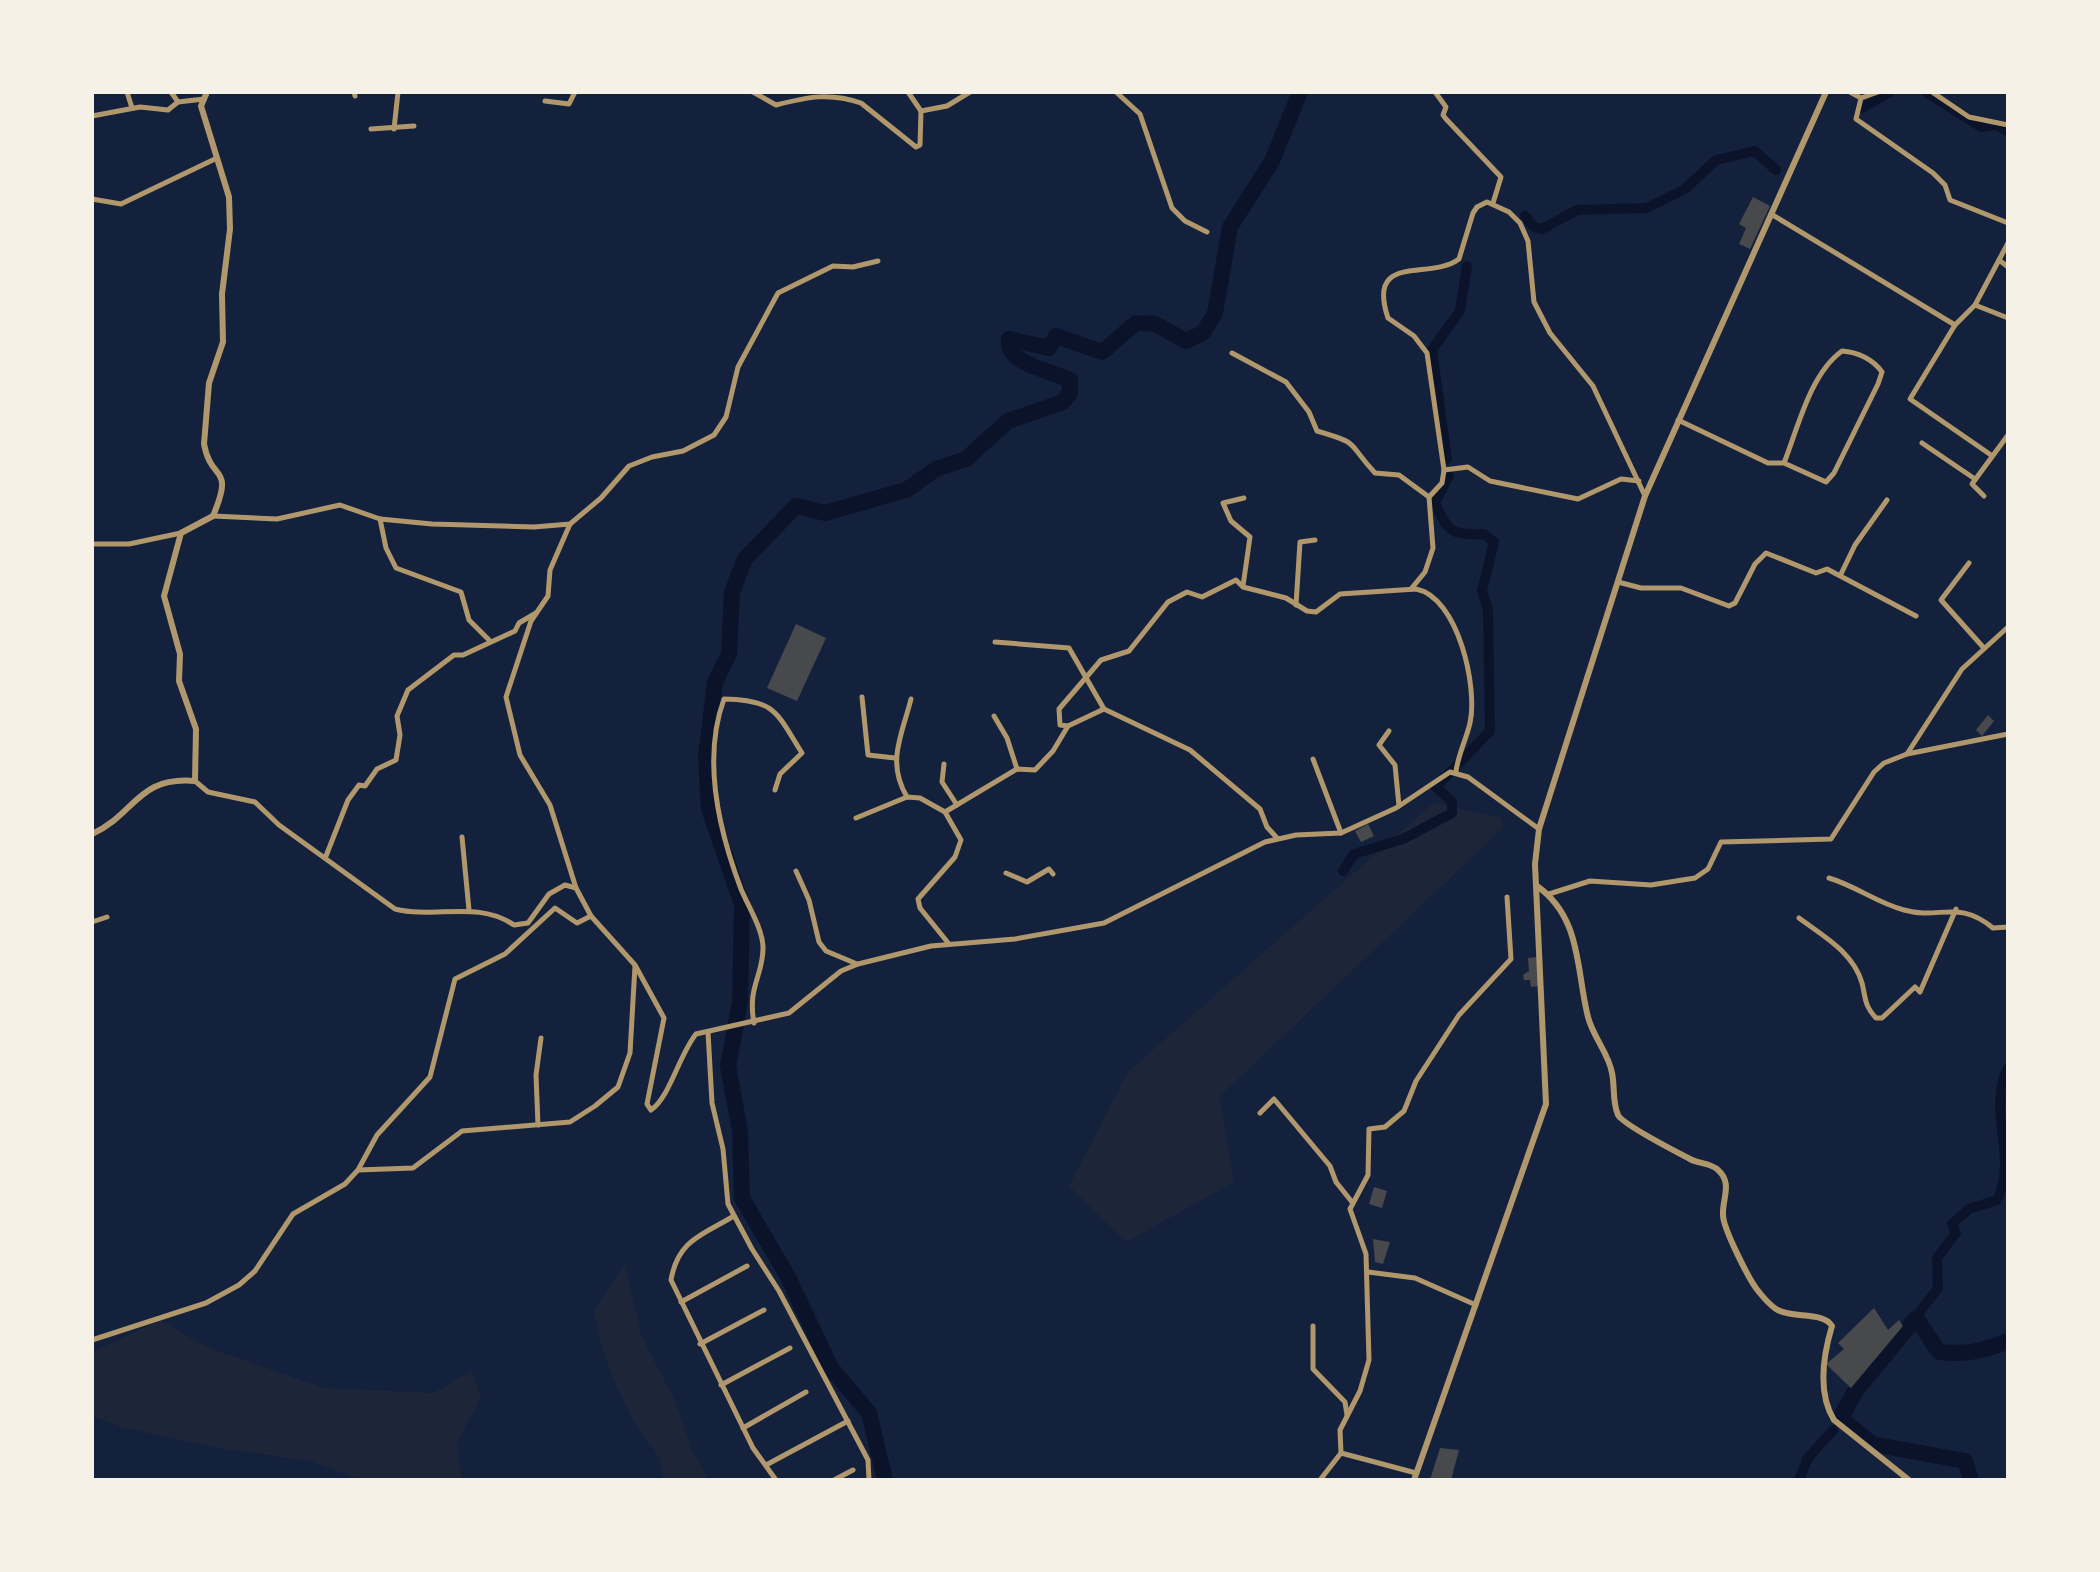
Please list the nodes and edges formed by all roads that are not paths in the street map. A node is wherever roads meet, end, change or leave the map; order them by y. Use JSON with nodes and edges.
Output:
{"nodes":[{"id":1,"x":127,"y":92,"type":"edge"},
{"id":2,"x":171,"y":92,"type":"edge"},
{"id":3,"x":398,"y":92,"type":"edge"},
{"id":4,"x":575,"y":92,"type":"edge"},
{"id":5,"x":753,"y":92,"type":"edge"},
{"id":6,"x":908,"y":92,"type":"edge"},
{"id":7,"x":970,"y":92,"type":"edge"},
{"id":8,"x":1116,"y":92,"type":"edge"},
{"id":9,"x":1435,"y":92,"type":"edge"},
{"id":10,"x":1826,"y":92,"type":"edge"},
{"id":11,"x":1850,"y":92,"type":"edge"},
{"id":12,"x":1878,"y":92,"type":"edge"},
{"id":13,"x":1932,"y":92,"type":"edge"},
{"id":14,"x":206,"y":95,"type":"edge"},
{"id":15,"x":1861,"y":98,"type":"junction"},
{"id":16,"x":545,"y":101,"type":"dead end"},
{"id":17,"x":178,"y":102,"type":"junction"},
{"id":18,"x":132,"y":108,"type":"junction"},
{"id":19,"x":921,"y":111,"type":"junction"},
{"id":20,"x":92,"y":116,"type":"edge"},
{"id":21,"x":2008,"y":125,"type":"edge"},
{"id":22,"x":414,"y":126,"type":"dead end"},
{"id":23,"x":371,"y":129,"type":"dead end"},
{"id":24,"x":394,"y":129,"type":"junction"},
{"id":25,"x":217,"y":158,"type":"junction"},
{"id":26,"x":92,"y":199,"type":"edge"},
{"id":27,"x":1493,"y":203,"type":"junction"},
{"id":28,"x":1771,"y":214,"type":"junction"},
{"id":29,"x":2008,"y":223,"type":"edge"},
{"id":30,"x":1207,"y":232,"type":"dead end"},
{"id":31,"x":2008,"y":243,"type":"edge"},
{"id":32,"x":1999,"y":260,"type":"junction"},
{"id":33,"x":878,"y":261,"type":"dead end"},
{"id":34,"x":2008,"y":267,"type":"edge"},
{"id":35,"x":1975,"y":305,"type":"junction"},
{"id":36,"x":2008,"y":318,"type":"edge"},
{"id":37,"x":1955,"y":325,"type":"junction"},
{"id":38,"x":1232,"y":353,"type":"dead end"},
{"id":39,"x":1677,"y":420,"type":"junction"},
{"id":40,"x":2008,"y":435,"type":"edge"},
{"id":41,"x":1922,"y":443,"type":"dead end"},
{"id":42,"x":1991,"y":455,"type":"junction"},
{"id":43,"x":1784,"y":463,"type":"junction"},
{"id":44,"x":1444,"y":470,"type":"junction"},
{"id":45,"x":1975,"y":479,"type":"junction"},
{"id":46,"x":1639,"y":481,"type":"junction"},
{"id":47,"x":1645,"y":496,"type":"junction"},
{"id":48,"x":1984,"y":496,"type":"dead end"},
{"id":49,"x":1429,"y":497,"type":"junction"},
{"id":50,"x":1244,"y":498,"type":"dead end"},
{"id":51,"x":1887,"y":500,"type":"dead end"},
{"id":52,"x":213,"y":516,"type":"junction"},
{"id":53,"x":380,"y":519,"type":"junction"},
{"id":54,"x":570,"y":524,"type":"junction"},
{"id":55,"x":181,"y":533,"type":"junction"},
{"id":56,"x":1315,"y":540,"type":"dead end"},
{"id":57,"x":92,"y":544,"type":"edge"},
{"id":58,"x":1969,"y":563,"type":"dead end"},
{"id":59,"x":1841,"y":574,"type":"junction"},
{"id":60,"x":1618,"y":582,"type":"junction"},
{"id":61,"x":1243,"y":587,"type":"junction"},
{"id":62,"x":1411,"y":589,"type":"junction"},
{"id":63,"x":1296,"y":606,"type":"junction"},
{"id":64,"x":537,"y":613,"type":"junction"},
{"id":65,"x":1916,"y":616,"type":"dead end"},
{"id":66,"x":2008,"y":627,"type":"edge"},
{"id":67,"x":490,"y":641,"type":"junction"},
{"id":68,"x":995,"y":642,"type":"dead end"},
{"id":69,"x":1983,"y":647,"type":"junction"},
{"id":70,"x":1084,"y":678,"type":"junction"},
{"id":71,"x":862,"y":697,"type":"dead end"},
{"id":72,"x":911,"y":699,"type":"dead end"},
{"id":73,"x":1104,"y":709,"type":"junction"},
{"id":74,"x":994,"y":716,"type":"dead end"},
{"id":75,"x":1068,"y":726,"type":"junction"},
{"id":76,"x":1389,"y":731,"type":"dead end"},
{"id":77,"x":2008,"y":734,"type":"edge"},
{"id":78,"x":1907,"y":754,"type":"junction"},
{"id":79,"x":895,"y":758,"type":"junction"},
{"id":80,"x":1313,"y":759,"type":"dead end"},
{"id":81,"x":944,"y":764,"type":"dead end"},
{"id":82,"x":1017,"y":769,"type":"junction"},
{"id":83,"x":1456,"y":771,"type":"junction"},
{"id":84,"x":195,"y":781,"type":"junction"},
{"id":85,"x":775,"y":790,"type":"dead end"},
{"id":86,"x":907,"y":797,"type":"junction"},
{"id":87,"x":957,"y":805,"type":"junction"},
{"id":88,"x":1399,"y":806,"type":"junction"},
{"id":89,"x":945,"y":812,"type":"junction"},
{"id":90,"x":856,"y":818,"type":"dead end"},
{"id":91,"x":1539,"y":829,"type":"junction"},
{"id":92,"x":1341,"y":833,"type":"junction"},
{"id":93,"x":92,"y":834,"type":"edge"},
{"id":94,"x":462,"y":837,"type":"dead end"},
{"id":95,"x":1277,"y":838,"type":"junction"},
{"id":96,"x":326,"y":856,"type":"junction"},
{"id":97,"x":796,"y":871,"type":"dead end"},
{"id":98,"x":1006,"y":873,"type":"dead end"},
{"id":99,"x":1053,"y":874,"type":"dead end"},
{"id":100,"x":1829,"y":878,"type":"dead end"},
{"id":101,"x":1537,"y":886,"type":"junction"},
{"id":102,"x":576,"y":888,"type":"junction"},
{"id":103,"x":1549,"y":894,"type":"junction"},
{"id":104,"x":1507,"y":897,"type":"dead end"},
{"id":105,"x":1956,"y":909,"type":"junction"},
{"id":106,"x":469,"y":910,"type":"junction"},
{"id":107,"x":591,"y":916,"type":"junction"},
{"id":108,"x":107,"y":917,"type":"dead end"},
{"id":109,"x":1799,"y":918,"type":"dead end"},
{"id":110,"x":92,"y":922,"type":"edge"},
{"id":111,"x":2008,"y":927,"type":"edge"},
{"id":112,"x":949,"y":944,"type":"junction"},
{"id":113,"x":858,"y":964,"type":"junction"},
{"id":114,"x":635,"y":965,"type":"junction"},
{"id":115,"x":754,"y":1023,"type":"junction"},
{"id":116,"x":708,"y":1032,"type":"junction"},
{"id":117,"x":541,"y":1038,"type":"dead end"},
{"id":118,"x":1260,"y":1113,"type":"dead end"},
{"id":119,"x":538,"y":1125,"type":"junction"},
{"id":120,"x":358,"y":1170,"type":"junction"},
{"id":121,"x":1352,"y":1202,"type":"junction"},
{"id":122,"x":734,"y":1216,"type":"junction"},
{"id":123,"x":747,"y":1266,"type":"dead end"},
{"id":124,"x":1368,"y":1272,"type":"junction"},
{"id":125,"x":681,"y":1302,"type":"junction"},
{"id":126,"x":1477,"y":1305,"type":"junction"},
{"id":127,"x":764,"y":1310,"type":"dead end"},
{"id":128,"x":1313,"y":1326,"type":"dead end"},
{"id":129,"x":92,"y":1340,"type":"edge"},
{"id":130,"x":700,"y":1344,"type":"junction"},
{"id":131,"x":790,"y":1348,"type":"dead end"},
{"id":132,"x":721,"y":1385,"type":"junction"},
{"id":133,"x":806,"y":1392,"type":"dead end"},
{"id":134,"x":1347,"y":1416,"type":"junction"},
{"id":135,"x":848,"y":1421,"type":"junction"},
{"id":136,"x":743,"y":1428,"type":"junction"},
{"id":137,"x":1341,"y":1453,"type":"junction"},
{"id":138,"x":766,"y":1465,"type":"junction"},
{"id":139,"x":853,"y":1470,"type":"dead end"},
{"id":140,"x":1415,"y":1476,"type":"edge"},
{"id":141,"x":776,"y":1480,"type":"edge"},
{"id":142,"x":834,"y":1480,"type":"edge"},
{"id":143,"x":869,"y":1480,"type":"edge"},
{"id":144,"x":1320,"y":1480,"type":"edge"},
{"id":145,"x":1909,"y":1480,"type":"edge"}],
"edges":[{"from":1,"to":18,"type":"street"},
{"from":2,"to":17,"type":"street"},
{"from":3,"to":24,"type":"street"},
{"from":4,"to":16,"type":"street"},
{"from":5,"to":19,"type":"street"},
{"from":6,"to":19,"type":"street"},
{"from":7,"to":19,"type":"street"},
{"from":8,"to":30,"type":"street"},
{"from":9,"to":27,"type":"street"},
{"from":10,"to":28,"type":"street"},
{"from":11,"to":15,"type":"street"},
{"from":12,"to":15,"type":"street"},
{"from":13,"to":21,"type":"street"},
{"from":14,"to":17,"type":"street"},
{"from":14,"to":25,"type":"street"},
{"from":15,"to":29,"type":"street"},
{"from":17,"to":18,"type":"street"},
{"from":18,"to":20,"type":"street"},
{"from":22,"to":24,"type":"street"},
{"from":23,"to":24,"type":"street"},
{"from":25,"to":26,"type":"street"},
{"from":25,"to":52,"type":"street"},
{"from":27,"to":44,"type":"street"},
{"from":27,"to":46,"type":"street"},
{"from":28,"to":37,"type":"street"},
{"from":28,"to":39,"type":"street"},
{"from":31,"to":32,"type":"street"},
{"from":32,"to":34,"type":"street"},
{"from":32,"to":35,"type":"street"},
{"from":33,"to":54,"type":"street"},
{"from":35,"to":36,"type":"street"},
{"from":35,"to":37,"type":"street"},
{"from":37,"to":42,"type":"street"},
{"from":38,"to":49,"type":"street"},
{"from":39,"to":43,"type":"street"},
{"from":39,"to":47,"type":"street"},
{"from":40,"to":42,"type":"street"},
{"from":41,"to":45,"type":"street"},
{"from":42,"to":45,"type":"street"},
{"from":43,"to":43,"type":"street"},
{"from":44,"to":46,"type":"street"},
{"from":44,"to":49,"type":"street"},
{"from":45,"to":48,"type":"street"},
{"from":46,"to":47,"type":"street"},
{"from":47,"to":60,"type":"street"},
{"from":49,"to":62,"type":"street"},
{"from":50,"to":61,"type":"street"},
{"from":51,"to":59,"type":"street"},
{"from":52,"to":53,"type":"street"},
{"from":52,"to":55,"type":"street"},
{"from":53,"to":54,"type":"street"},
{"from":53,"to":67,"type":"street"},
{"from":54,"to":64,"type":"street"},
{"from":55,"to":57,"type":"street"},
{"from":55,"to":84,"type":"street"},
{"from":56,"to":63,"type":"street"},
{"from":58,"to":69,"type":"street"},
{"from":59,"to":60,"type":"street"},
{"from":59,"to":65,"type":"street"},
{"from":60,"to":91,"type":"street"},
{"from":61,"to":63,"type":"street"},
{"from":61,"to":70,"type":"street"},
{"from":62,"to":63,"type":"street"},
{"from":62,"to":83,"type":"street"},
{"from":64,"to":67,"type":"street"},
{"from":64,"to":102,"type":"street"},
{"from":66,"to":69,"type":"street"},
{"from":67,"to":96,"type":"street"},
{"from":68,"to":70,"type":"street"},
{"from":69,"to":78,"type":"street"},
{"from":70,"to":73,"type":"street"},
{"from":70,"to":75,"type":"street"},
{"from":71,"to":79,"type":"street"},
{"from":72,"to":79,"type":"street"},
{"from":73,"to":75,"type":"street"},
{"from":73,"to":95,"type":"street"},
{"from":74,"to":82,"type":"street"},
{"from":75,"to":82,"type":"street"},
{"from":76,"to":88,"type":"street"},
{"from":77,"to":78,"type":"street"},
{"from":78,"to":103,"type":"street"},
{"from":79,"to":86,"type":"street"},
{"from":80,"to":92,"type":"street"},
{"from":81,"to":87,"type":"street"},
{"from":82,"to":87,"type":"street"},
{"from":83,"to":88,"type":"street"},
{"from":83,"to":91,"type":"street"},
{"from":84,"to":93,"type":"street"},
{"from":84,"to":96,"type":"street"},
{"from":85,"to":115,"type":"street"},
{"from":86,"to":89,"type":"street"},
{"from":86,"to":90,"type":"street"},
{"from":87,"to":89,"type":"street"},
{"from":88,"to":92,"type":"street"},
{"from":89,"to":112,"type":"street"},
{"from":91,"to":101,"type":"street"},
{"from":92,"to":95,"type":"street"},
{"from":94,"to":106,"type":"street"},
{"from":95,"to":112,"type":"street"},
{"from":96,"to":106,"type":"street"},
{"from":97,"to":113,"type":"street"},
{"from":98,"to":99,"type":"street"},
{"from":100,"to":105,"type":"street"},
{"from":101,"to":103,"type":"street"},
{"from":101,"to":126,"type":"street"},
{"from":102,"to":106,"type":"street"},
{"from":102,"to":107,"type":"street"},
{"from":103,"to":145,"type":"street"},
{"from":104,"to":121,"type":"street"},
{"from":105,"to":109,"type":"street"},
{"from":105,"to":111,"type":"street"},
{"from":107,"to":114,"type":"street"},
{"from":107,"to":120,"type":"street"},
{"from":108,"to":110,"type":"street"},
{"from":112,"to":113,"type":"street"},
{"from":113,"to":115,"type":"street"},
{"from":114,"to":116,"type":"street"},
{"from":114,"to":119,"type":"street"},
{"from":115,"to":116,"type":"street"},
{"from":116,"to":122,"type":"street"},
{"from":117,"to":119,"type":"street"},
{"from":118,"to":121,"type":"street"},
{"from":119,"to":120,"type":"street"},
{"from":120,"to":129,"type":"street"},
{"from":121,"to":124,"type":"street"},
{"from":122,"to":125,"type":"street"},
{"from":122,"to":135,"type":"street"},
{"from":123,"to":125,"type":"street"},
{"from":124,"to":126,"type":"street"},
{"from":124,"to":134,"type":"street"},
{"from":125,"to":130,"type":"street"},
{"from":126,"to":140,"type":"street"},
{"from":127,"to":130,"type":"street"},
{"from":128,"to":134,"type":"street"},
{"from":130,"to":132,"type":"street"},
{"from":131,"to":132,"type":"street"},
{"from":132,"to":136,"type":"street"},
{"from":133,"to":136,"type":"street"},
{"from":134,"to":137,"type":"street"},
{"from":135,"to":138,"type":"street"},
{"from":135,"to":143,"type":"street"},
{"from":136,"to":138,"type":"street"},
{"from":137,"to":140,"type":"street"},
{"from":137,"to":144,"type":"street"},
{"from":138,"to":141,"type":"street"},
{"from":139,"to":142,"type":"street"}]}
